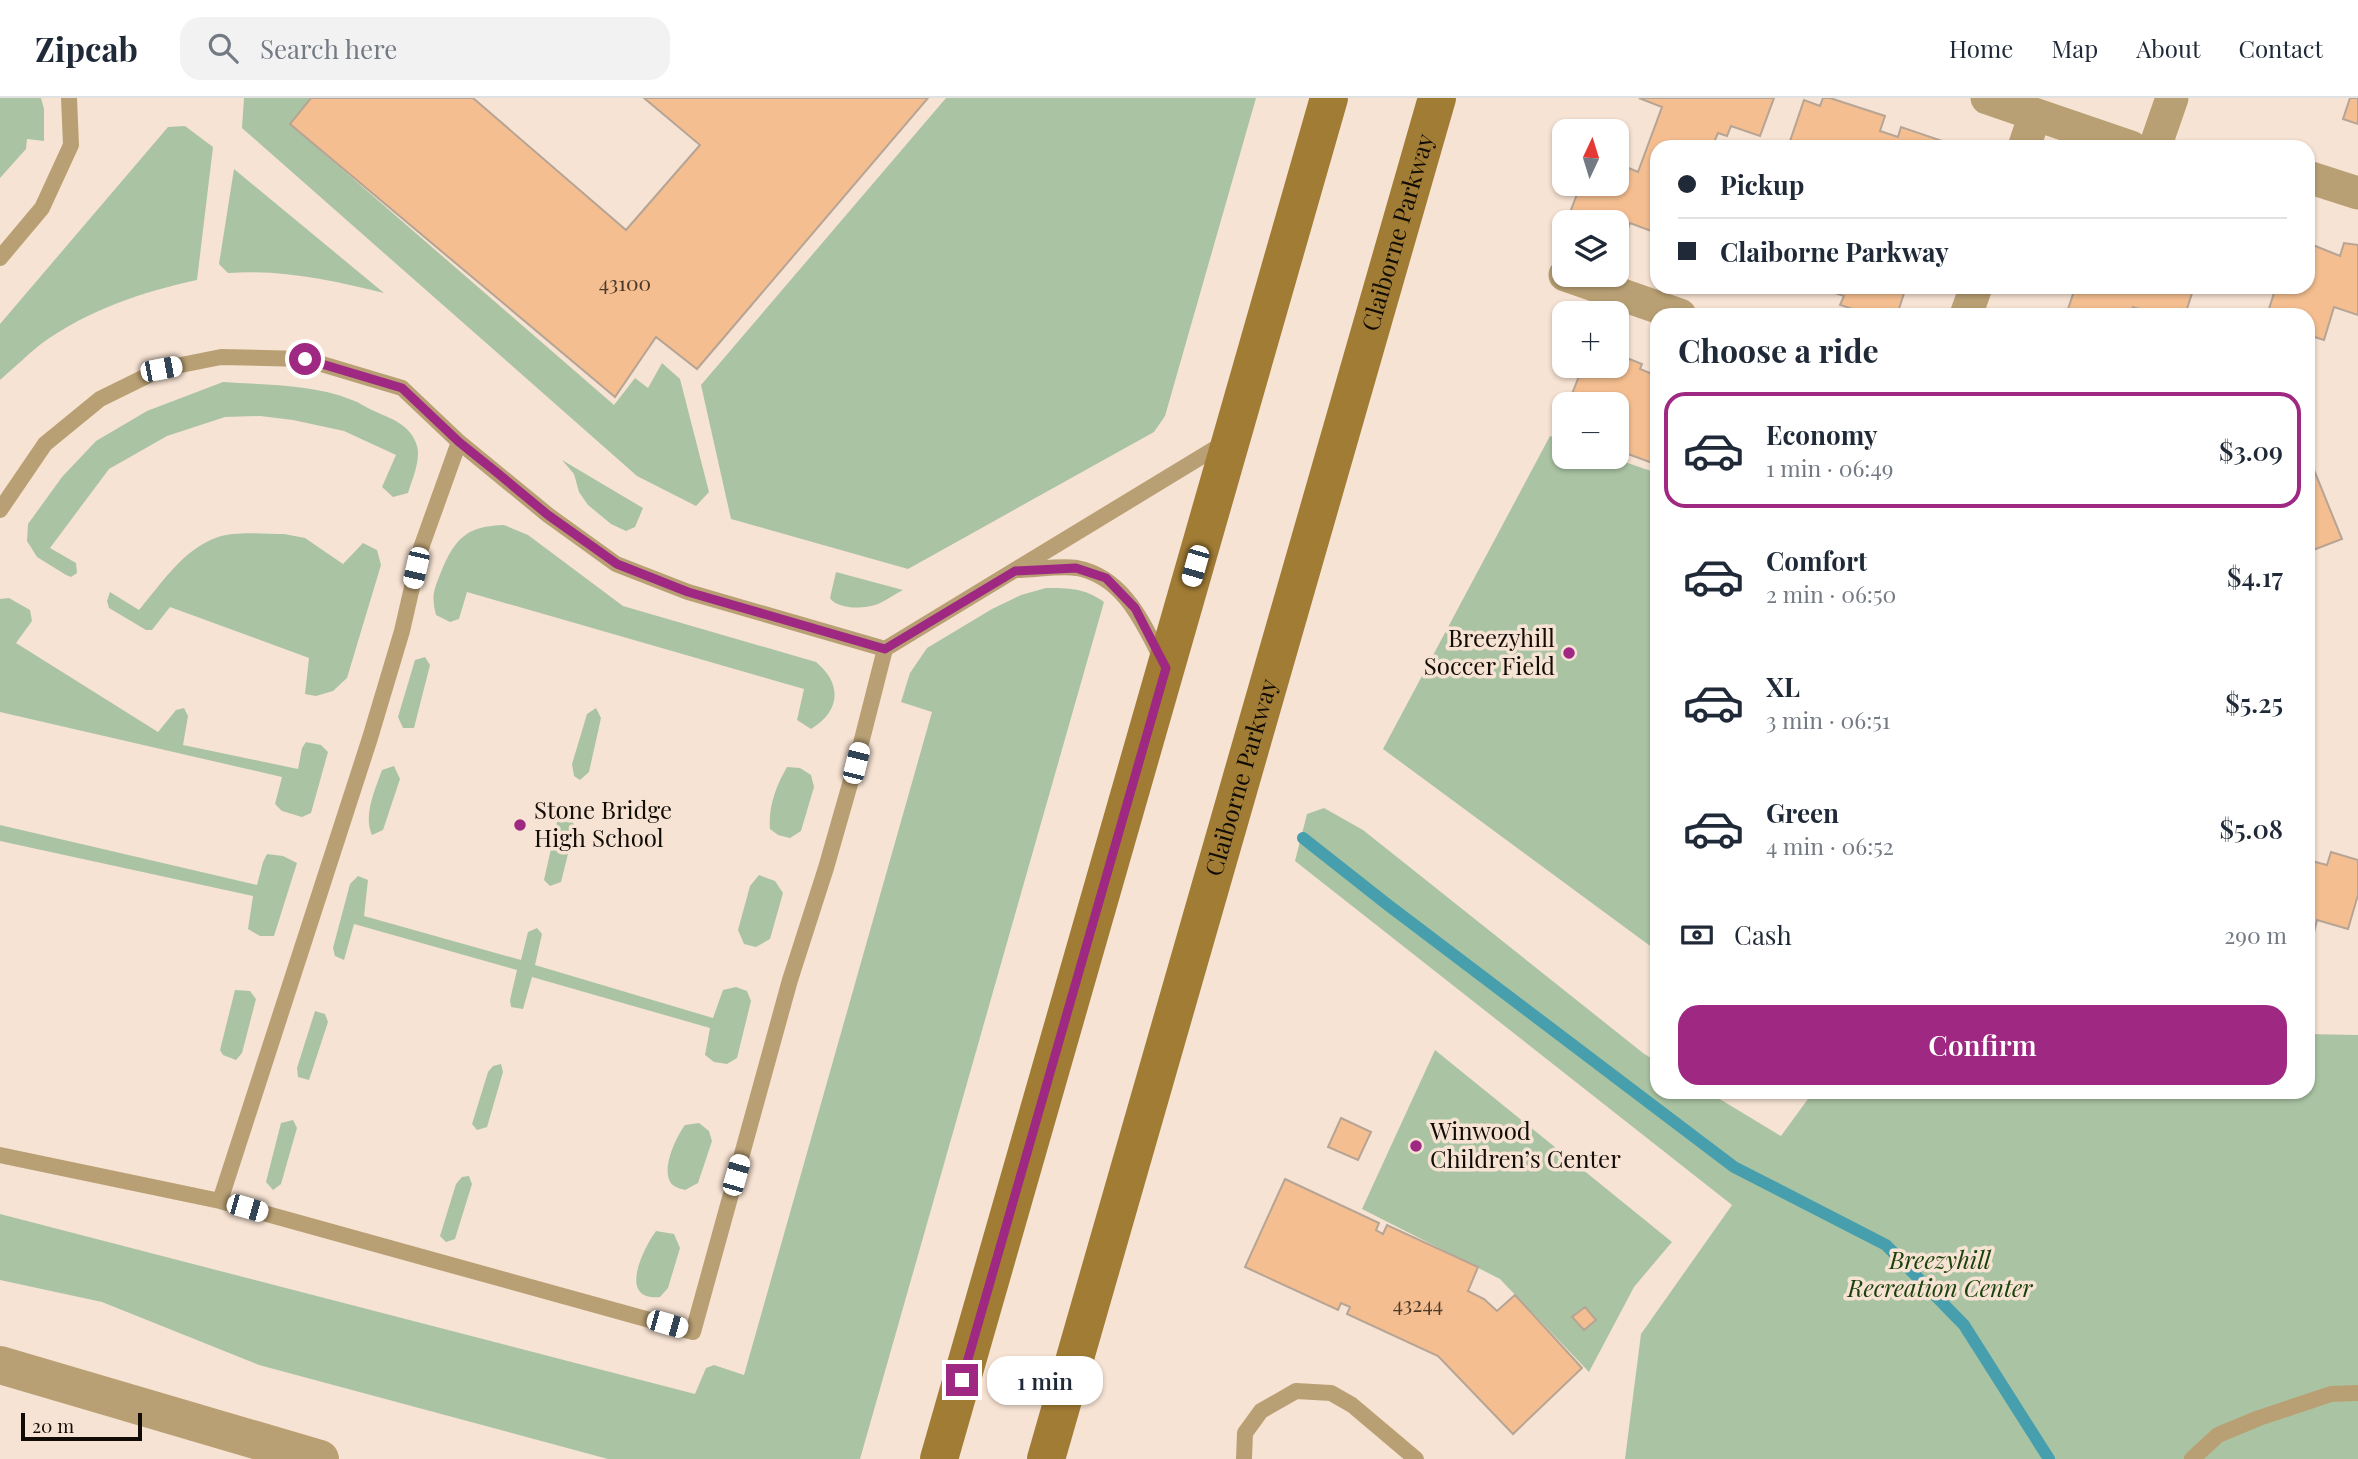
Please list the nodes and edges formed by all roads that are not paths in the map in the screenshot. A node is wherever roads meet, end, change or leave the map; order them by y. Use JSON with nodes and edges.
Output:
{"nodes":[{"id":1,"x":69,"y":98,"type":"edge"},
{"id":2,"x":1329,"y":98,"type":"edge"},
{"id":3,"x":1437,"y":98,"type":"edge"},
{"id":4,"x":1987,"y":98,"type":"edge"},
{"id":5,"x":2172,"y":98,"type":"edge"},
{"id":6,"x":2035,"y":115,"type":"junction"},
{"id":7,"x":2026,"y":140,"type":"edge"},
{"id":8,"x":2110,"y":140,"type":"edge"},
{"id":9,"x":2157,"y":140,"type":"edge"},
{"id":10,"x":2315,"y":179,"type":"edge"},
{"id":11,"x":2358,"y":193,"type":"edge"},
{"id":12,"x":0,"y":258,"type":"edge"},
{"id":13,"x":1599,"y":287,"type":"edge"},
{"id":14,"x":1660,"y":308,"type":"edge"},
{"id":15,"x":1232,"y":438,"type":"junction"},
{"id":16,"x":459,"y":442,"type":"junction"},
{"id":17,"x":0,"y":510,"type":"edge"},
{"id":18,"x":1015,"y":571,"type":"junction"},
{"id":19,"x":885,"y":649,"type":"junction"},
{"id":20,"x":1166,"y":668,"type":"junction"},
{"id":21,"x":0,"y":1155,"type":"edge"},
{"id":22,"x":220,"y":1201,"type":"junction"},
{"id":23,"x":0,"y":1365,"type":"edge"},
{"id":24,"x":2358,"y":1393,"type":"edge"},
{"id":25,"x":320,"y":1459,"type":"edge"},
{"id":26,"x":939,"y":1459,"type":"edge"},
{"id":27,"x":1046,"y":1459,"type":"edge"},
{"id":28,"x":1244,"y":1459,"type":"edge"},
{"id":29,"x":1416,"y":1459,"type":"edge"},
{"id":30,"x":2192,"y":1459,"type":"edge"}],
"edges":[{"from":1,"to":12,"type":"lane"},
{"from":2,"to":15,"type":"main road"},
{"from":3,"to":27,"type":"main road","name":"Claiborne Parkway"},
{"from":4,"to":6,"type":"street"},
{"from":5,"to":9,"type":"street"},
{"from":6,"to":7,"type":"street"},
{"from":6,"to":8,"type":"street"},
{"from":10,"to":11,"type":"street"},
{"from":13,"to":14,"type":"street"},
{"from":15,"to":18,"type":"lane"},
{"from":15,"to":20,"type":"main road"},
{"from":16,"to":17,"type":"lane"},
{"from":16,"to":19,"type":"lane"},
{"from":16,"to":22,"type":"lane"},
{"from":18,"to":19,"type":"lane"},
{"from":18,"to":20,"type":"lane"},
{"from":19,"to":22,"type":"lane"},
{"from":20,"to":26,"type":"main road"},
{"from":21,"to":22,"type":"lane"},
{"from":23,"to":25,"type":"street"},
{"from":24,"to":30,"type":"lane"},
{"from":28,"to":29,"type":"lane"}]}
